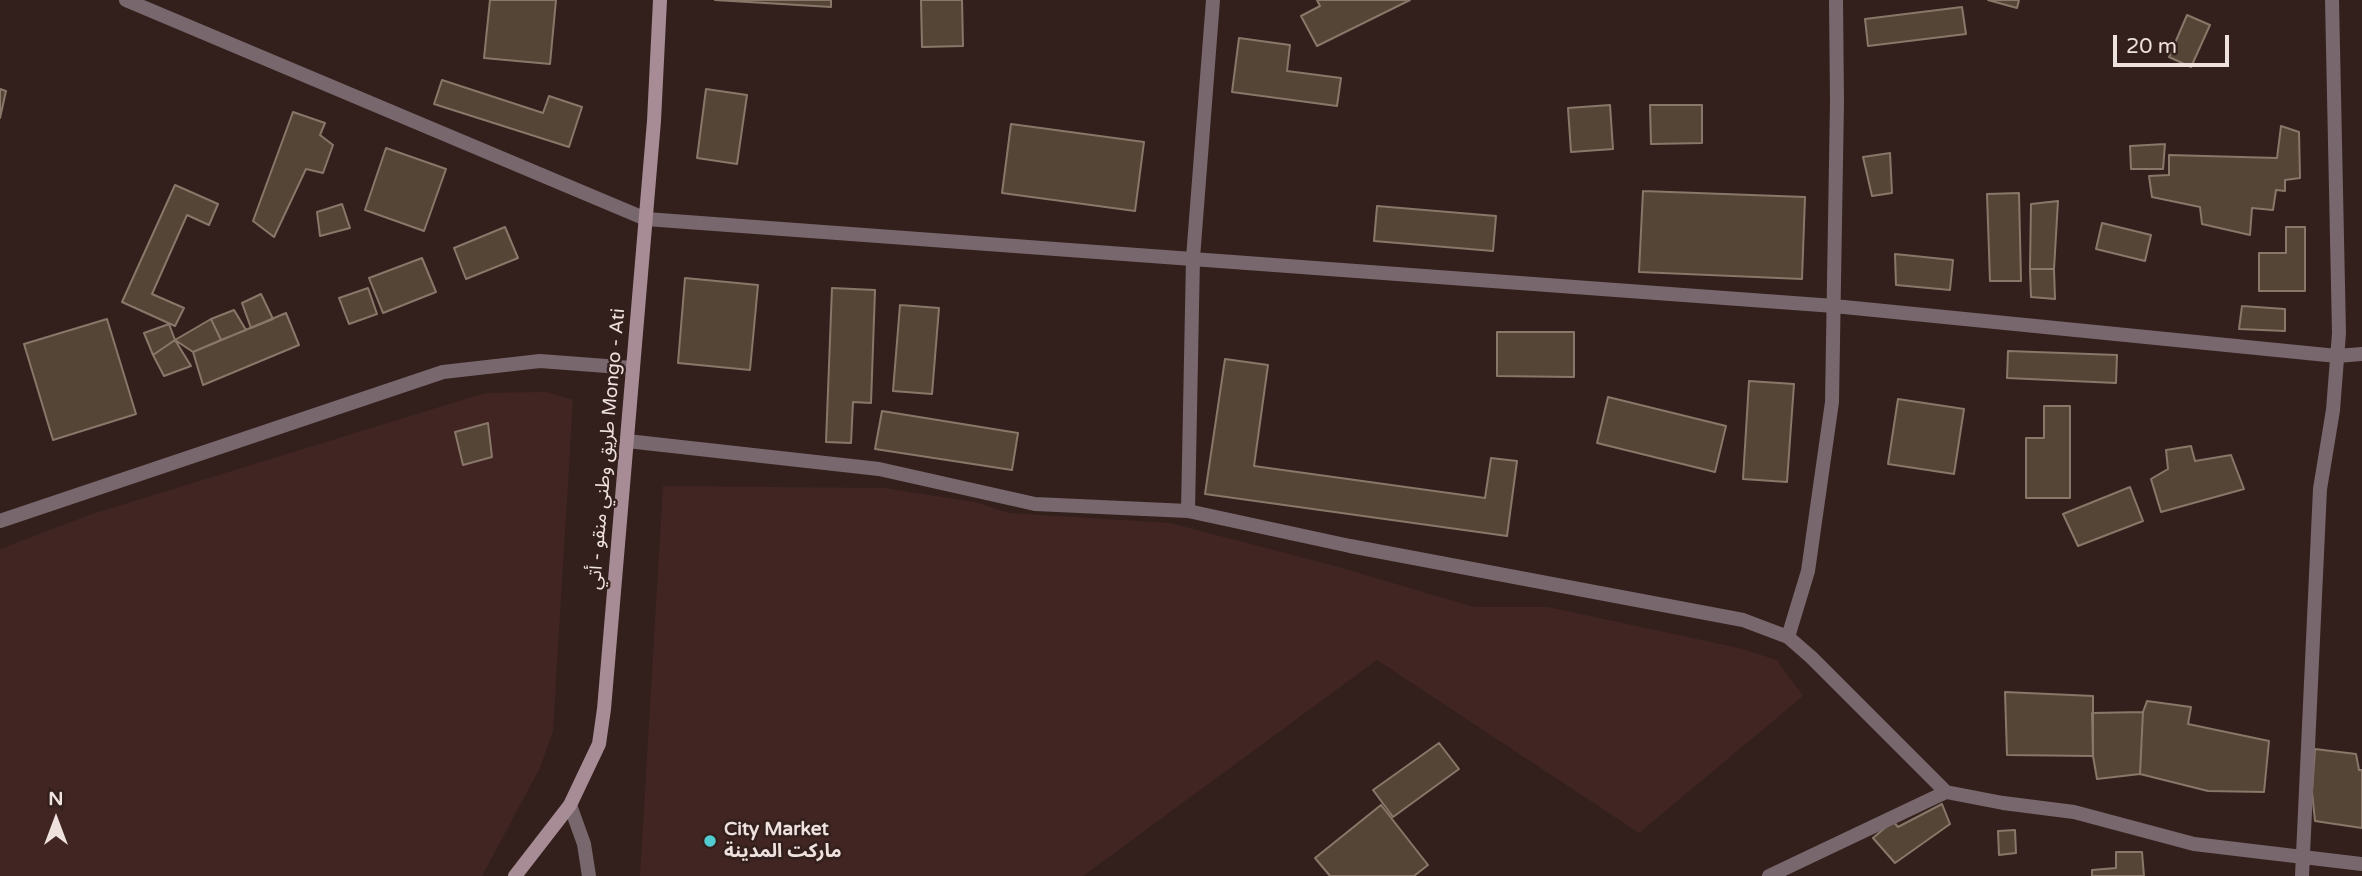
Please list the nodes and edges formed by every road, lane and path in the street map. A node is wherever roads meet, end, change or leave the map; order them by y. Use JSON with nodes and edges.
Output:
{"nodes":[{"id":1,"x":126,"y":0,"type":"edge"},
{"id":2,"x":660,"y":0,"type":"edge"},
{"id":3,"x":1213,"y":0,"type":"edge"},
{"id":4,"x":1836,"y":0,"type":"edge"},
{"id":5,"x":2332,"y":0,"type":"edge"},
{"id":6,"x":646,"y":219,"type":"junction"},
{"id":7,"x":1194,"y":258,"type":"junction"},
{"id":8,"x":1834,"y":306,"type":"junction"},
{"id":9,"x":2362,"y":354,"type":"edge"},
{"id":10,"x":2337,"y":356,"type":"junction"},
{"id":11,"x":634,"y":369,"type":"junction"},
{"id":12,"x":627,"y":441,"type":"junction"},
{"id":13,"x":1188,"y":511,"type":"junction"},
{"id":14,"x":0,"y":521,"type":"edge"},
{"id":15,"x":1788,"y":637,"type":"junction"},
{"id":16,"x":1946,"y":792,"type":"junction"},
{"id":17,"x":570,"y":804,"type":"junction"},
{"id":18,"x":2302,"y":858,"type":"junction"},
{"id":19,"x":2362,"y":864,"type":"edge"},
{"id":20,"x":515,"y":876,"type":"edge"},
{"id":21,"x":589,"y":876,"type":"edge"},
{"id":22,"x":1769,"y":876,"type":"edge"},
{"id":23,"x":2302,"y":876,"type":"edge"}],
"edges":[{"from":1,"to":6,"type":"street"},
{"from":2,"to":6,"type":"main road","name":"طريق وطني منقو - أتي Mongo - Ati"},
{"from":3,"to":7,"type":"street"},
{"from":4,"to":8,"type":"street"},
{"from":5,"to":10,"type":"street"},
{"from":6,"to":7,"type":"street"},
{"from":6,"to":11,"type":"main road","name":"طريق وطني منقو - أتي Mongo - Ati"},
{"from":7,"to":8,"type":"street"},
{"from":7,"to":13,"type":"street"},
{"from":8,"to":10,"type":"street"},
{"from":8,"to":15,"type":"street"},
{"from":9,"to":10,"type":"street"},
{"from":10,"to":18,"type":"street"},
{"from":11,"to":12,"type":"main road","name":"طريق وطني منقو - أتي Mongo - Ati"},
{"from":11,"to":14,"type":"street"},
{"from":12,"to":13,"type":"street"},
{"from":12,"to":17,"type":"main road","name":"طريق وطني منقو - أتي Mongo - Ati"},
{"from":13,"to":15,"type":"street"},
{"from":15,"to":16,"type":"street"},
{"from":16,"to":18,"type":"street"},
{"from":16,"to":22,"type":"street"},
{"from":17,"to":20,"type":"main road","name":"طريق وطني منقو - أتي Mongo - Ati"},
{"from":17,"to":21,"type":"street"},
{"from":18,"to":19,"type":"street"},
{"from":18,"to":23,"type":"street"}]}
